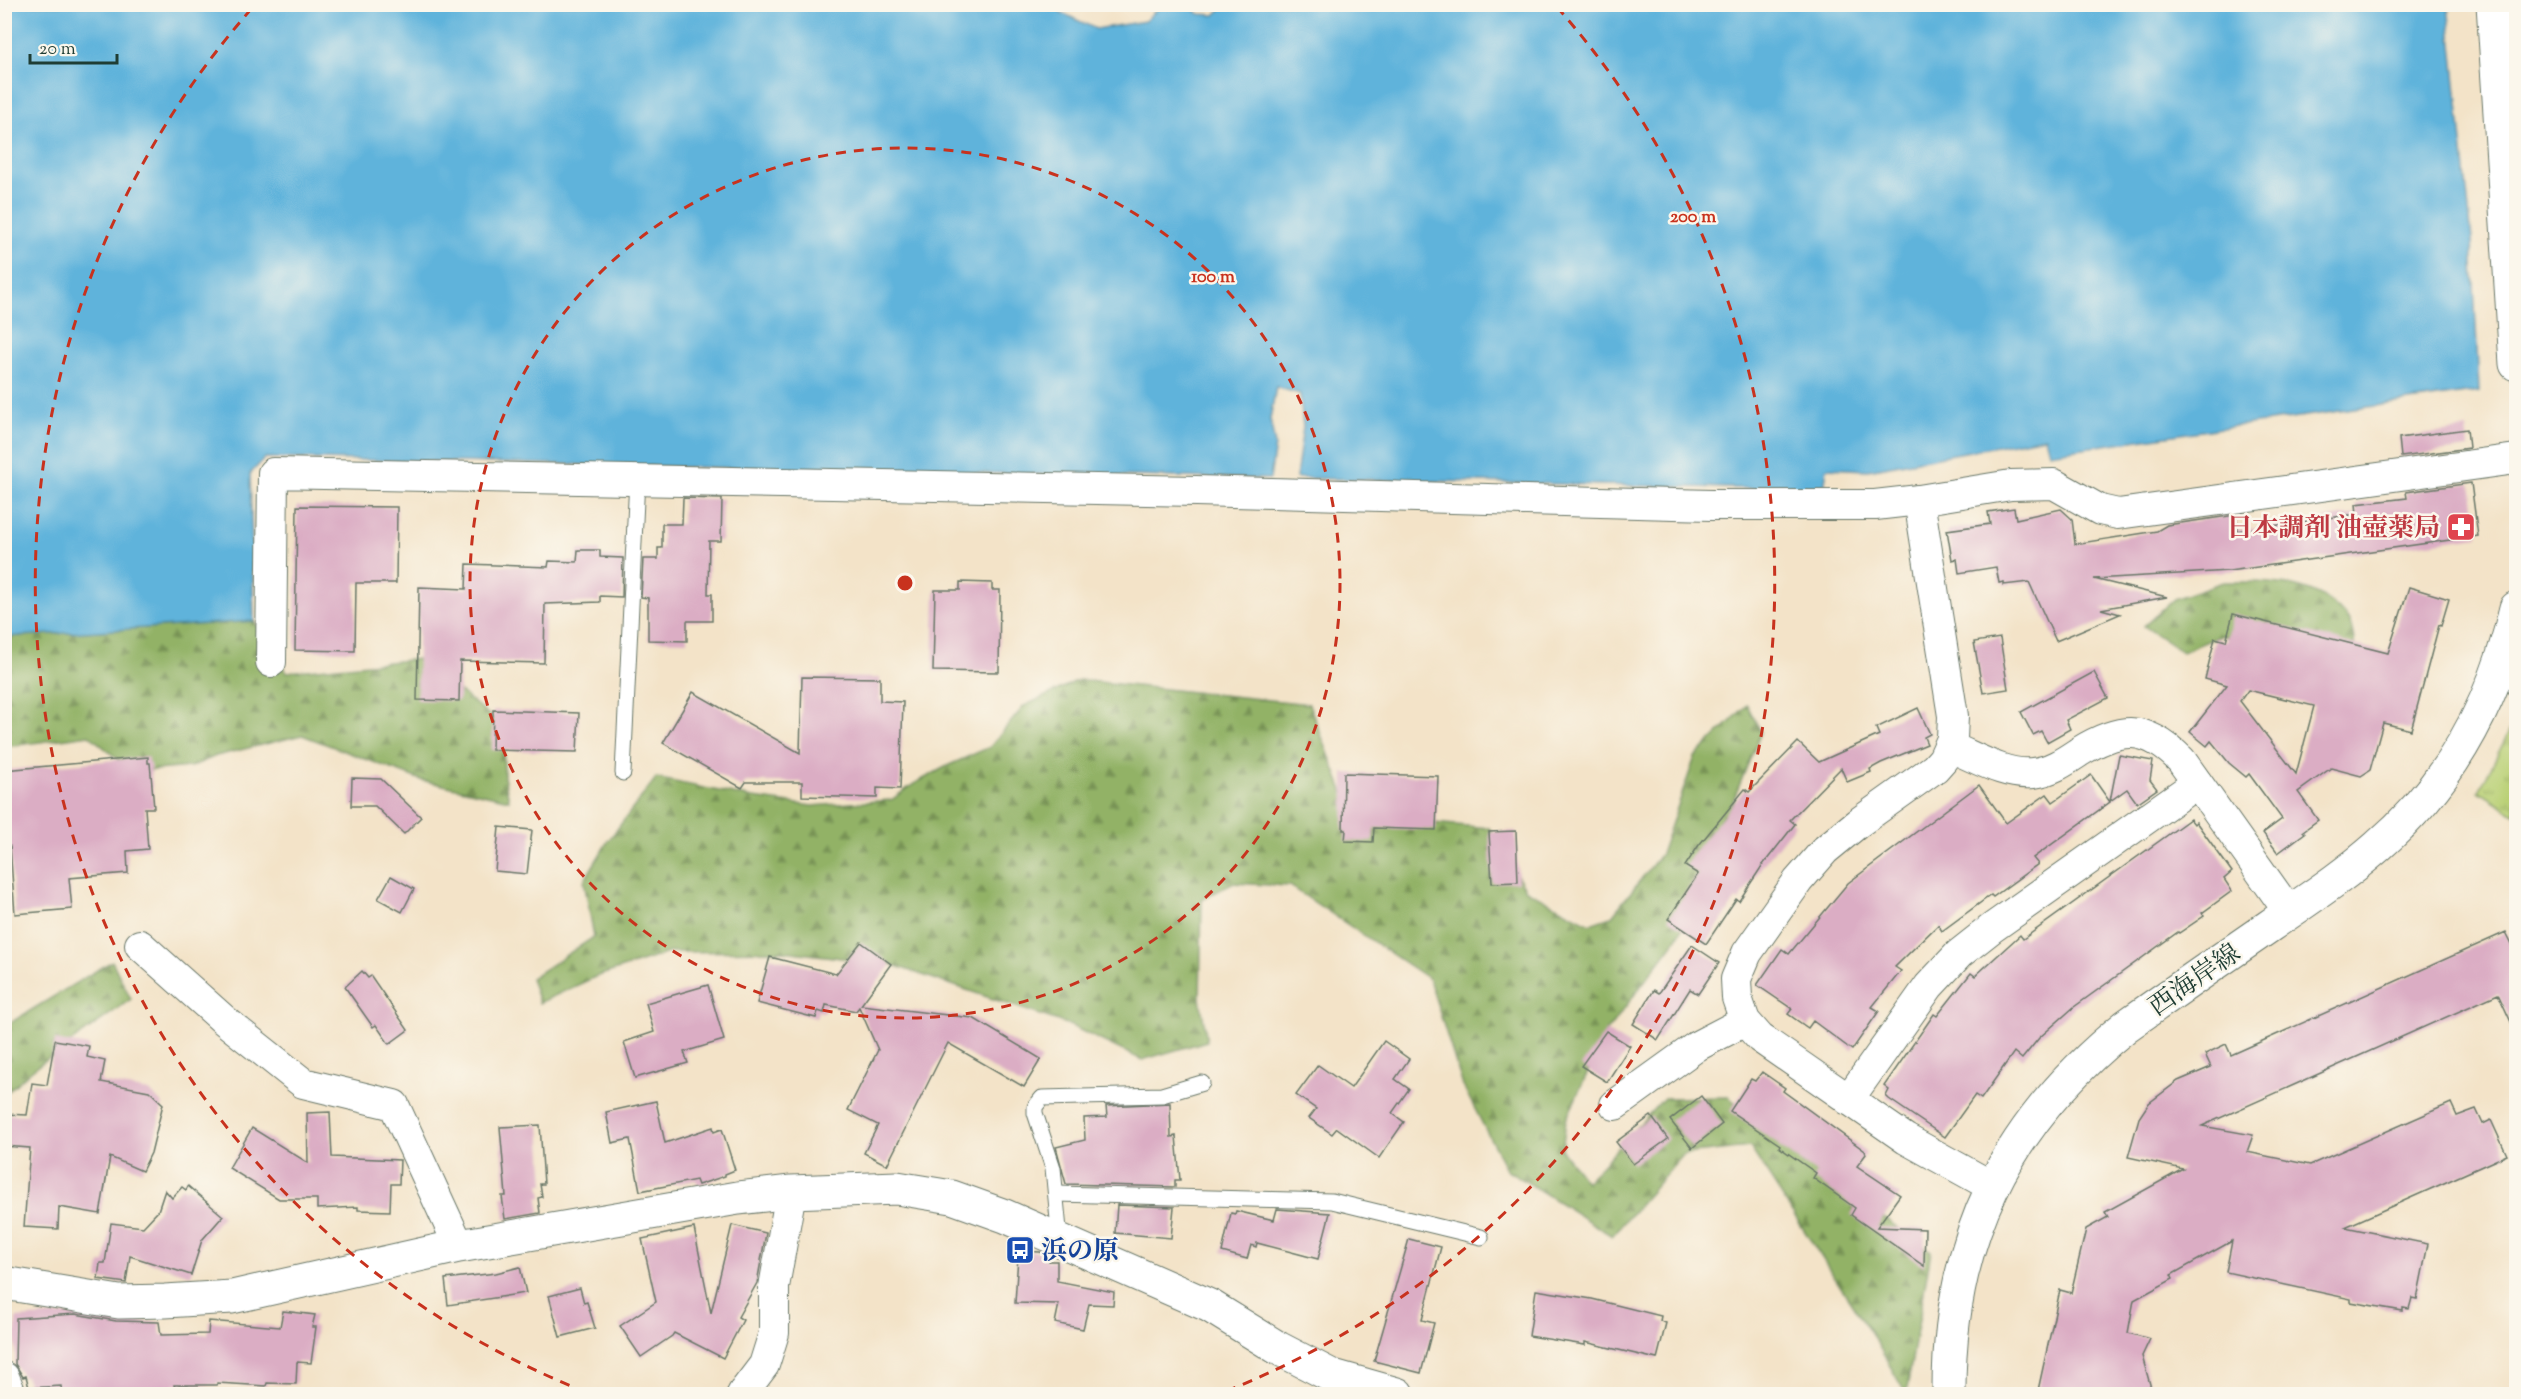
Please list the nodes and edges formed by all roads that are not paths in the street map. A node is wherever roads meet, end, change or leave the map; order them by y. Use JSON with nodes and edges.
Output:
{"nodes":[{"id":1,"x":2493,"y":4,"type":"edge"},
{"id":2,"x":2513,"y":282,"type":"edge"},
{"id":3,"x":2517,"y":364,"type":"edge"},
{"id":4,"x":2517,"y":459,"type":"edge"},
{"id":5,"x":637,"y":479,"type":"junction"},
{"id":6,"x":1919,"y":500,"type":"junction"},
{"id":7,"x":2517,"y":608,"type":"edge"},
{"id":8,"x":271,"y":662,"type":"dead end"},
{"id":9,"x":1950,"y":747,"type":"junction"},
{"id":10,"x":624,"y":773,"type":"dead end"},
{"id":11,"x":2197,"y":783,"type":"junction"},
{"id":12,"x":2289,"y":912,"type":"junction"},
{"id":13,"x":140,"y":945,"type":"dead end"},
{"id":14,"x":1744,"y":1021,"type":"junction"},
{"id":15,"x":1202,"y":1083,"type":"dead end"},
{"id":16,"x":1848,"y":1100,"type":"junction"},
{"id":17,"x":1615,"y":1105,"type":"dead end"},
{"id":18,"x":1993,"y":1187,"type":"junction"},
{"id":19,"x":791,"y":1192,"type":"junction"},
{"id":20,"x":1057,"y":1194,"type":"junction"},
{"id":21,"x":1481,"y":1237,"type":"dead end"},
{"id":22,"x":1060,"y":1240,"type":"junction"},
{"id":23,"x":459,"y":1246,"type":"junction"},
{"id":24,"x":4,"y":1283,"type":"edge"},
{"id":25,"x":4,"y":1377,"type":"edge"},
{"id":26,"x":11,"y":1395,"type":"edge"},
{"id":27,"x":742,"y":1395,"type":"edge"},
{"id":28,"x":1397,"y":1395,"type":"edge"},
{"id":29,"x":1949,"y":1395,"type":"edge"}],
"edges":[{"from":1,"to":2,"type":"street"},
{"from":2,"to":3,"type":"street"},
{"from":4,"to":6,"type":"street"},
{"from":5,"to":6,"type":"street"},
{"from":5,"to":8,"type":"street"},
{"from":5,"to":10,"type":"lane"},
{"from":6,"to":9,"type":"street"},
{"from":7,"to":12,"type":"street","name":"西海岸線"},
{"from":9,"to":11,"type":"street"},
{"from":9,"to":14,"type":"street"},
{"from":11,"to":12,"type":"street"},
{"from":11,"to":16,"type":"street"},
{"from":12,"to":18,"type":"street","name":"西海岸線"},
{"from":13,"to":23,"type":"street"},
{"from":14,"to":16,"type":"street"},
{"from":14,"to":17,"type":"street"},
{"from":15,"to":20,"type":"lane"},
{"from":16,"to":18,"type":"street"},
{"from":18,"to":29,"type":"street","name":"西海岸線"},
{"from":19,"to":22,"type":"street"},
{"from":19,"to":23,"type":"street"},
{"from":19,"to":27,"type":"street"},
{"from":20,"to":21,"type":"lane"},
{"from":20,"to":22,"type":"lane"},
{"from":22,"to":28,"type":"street"},
{"from":23,"to":24,"type":"street"},
{"from":25,"to":26,"type":"street"}]}
